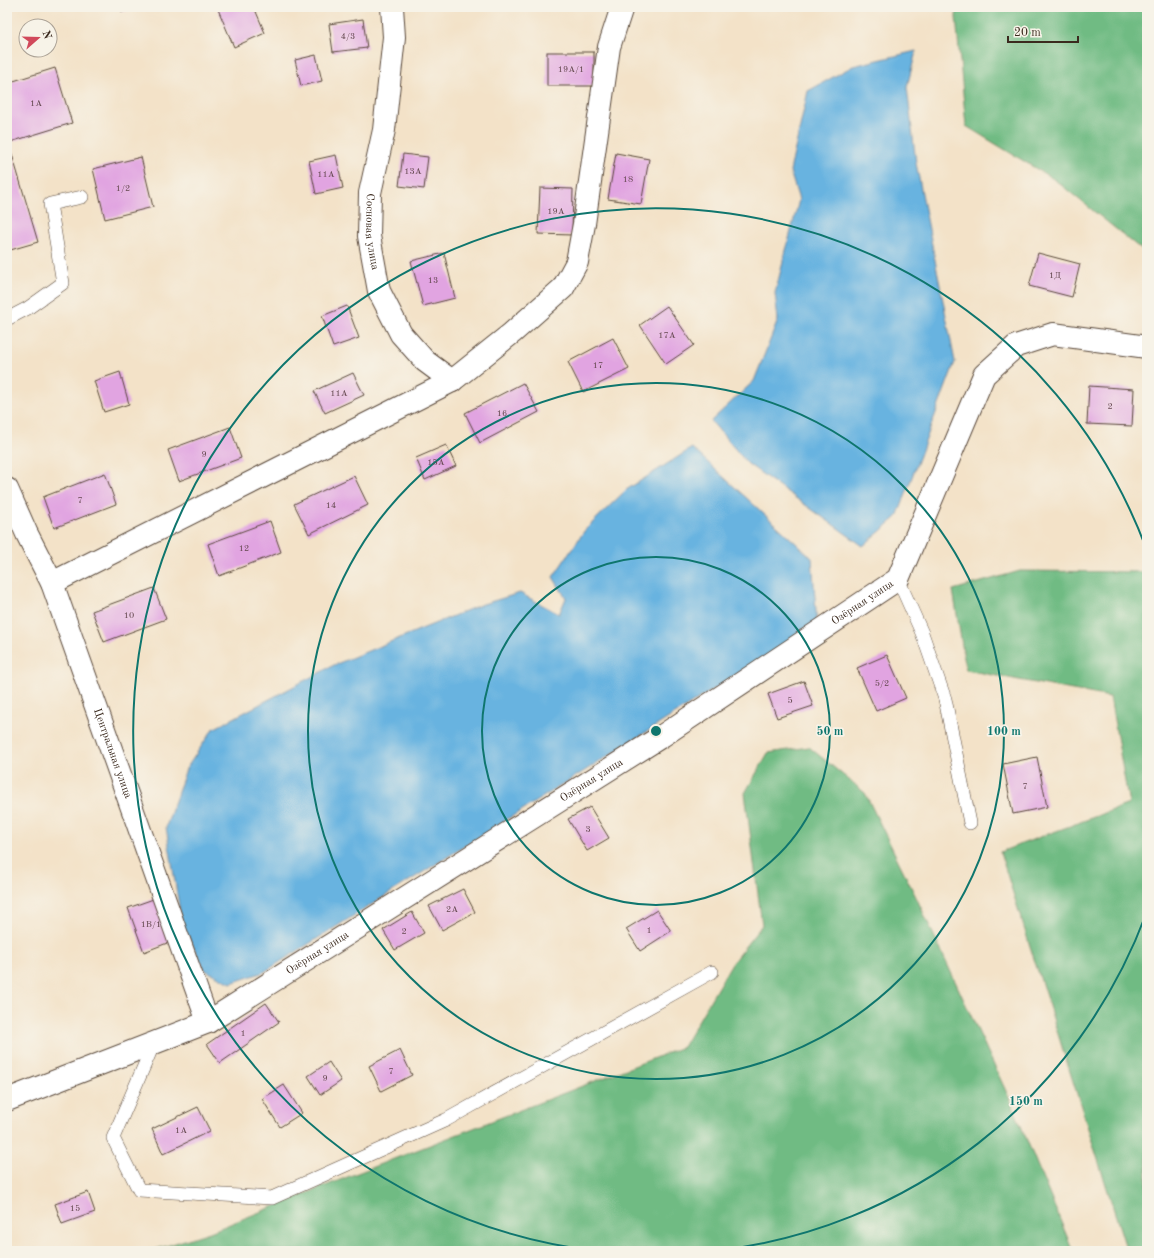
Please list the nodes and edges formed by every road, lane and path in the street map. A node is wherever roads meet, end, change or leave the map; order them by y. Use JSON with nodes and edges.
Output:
{"nodes":[{"id":1,"x":392,"y":7,"type":"edge"},
{"id":2,"x":622,"y":7,"type":"edge"},
{"id":3,"x":82,"y":197,"type":"dead end"},
{"id":4,"x":7,"y":319,"type":"edge"},
{"id":5,"x":1147,"y":347,"type":"edge"},
{"id":6,"x":452,"y":381,"type":"junction"},
{"id":7,"x":7,"y":489,"type":"edge"},
{"id":8,"x":898,"y":579,"type":"junction"},
{"id":9,"x":52,"y":583,"type":"junction"},
{"id":10,"x":970,"y":824,"type":"dead end"},
{"id":11,"x":712,"y":972,"type":"dead end"},
{"id":12,"x":208,"y":1022,"type":"junction"},
{"id":13,"x":154,"y":1043,"type":"junction"},
{"id":14,"x":7,"y":1100,"type":"edge"}],
"edges":[{"from":1,"to":6,"type":"street","name":"Сосновая улица"},
{"from":2,"to":6,"type":"street"},
{"from":3,"to":4,"type":"lane"},
{"from":5,"to":8,"type":"street","name":"Озёрная улица"},
{"from":6,"to":9,"type":"street"},
{"from":7,"to":9,"type":"street","name":"Центральная улица"},
{"from":8,"to":10,"type":"lane"},
{"from":8,"to":12,"type":"street","name":"Озёрная улица"},
{"from":9,"to":12,"type":"street","name":"Центральная улица"},
{"from":11,"to":13,"type":"lane"},
{"from":12,"to":13,"type":"street","name":"Озёрная улица"},
{"from":13,"to":14,"type":"street","name":"Озёрная улица"}]}
